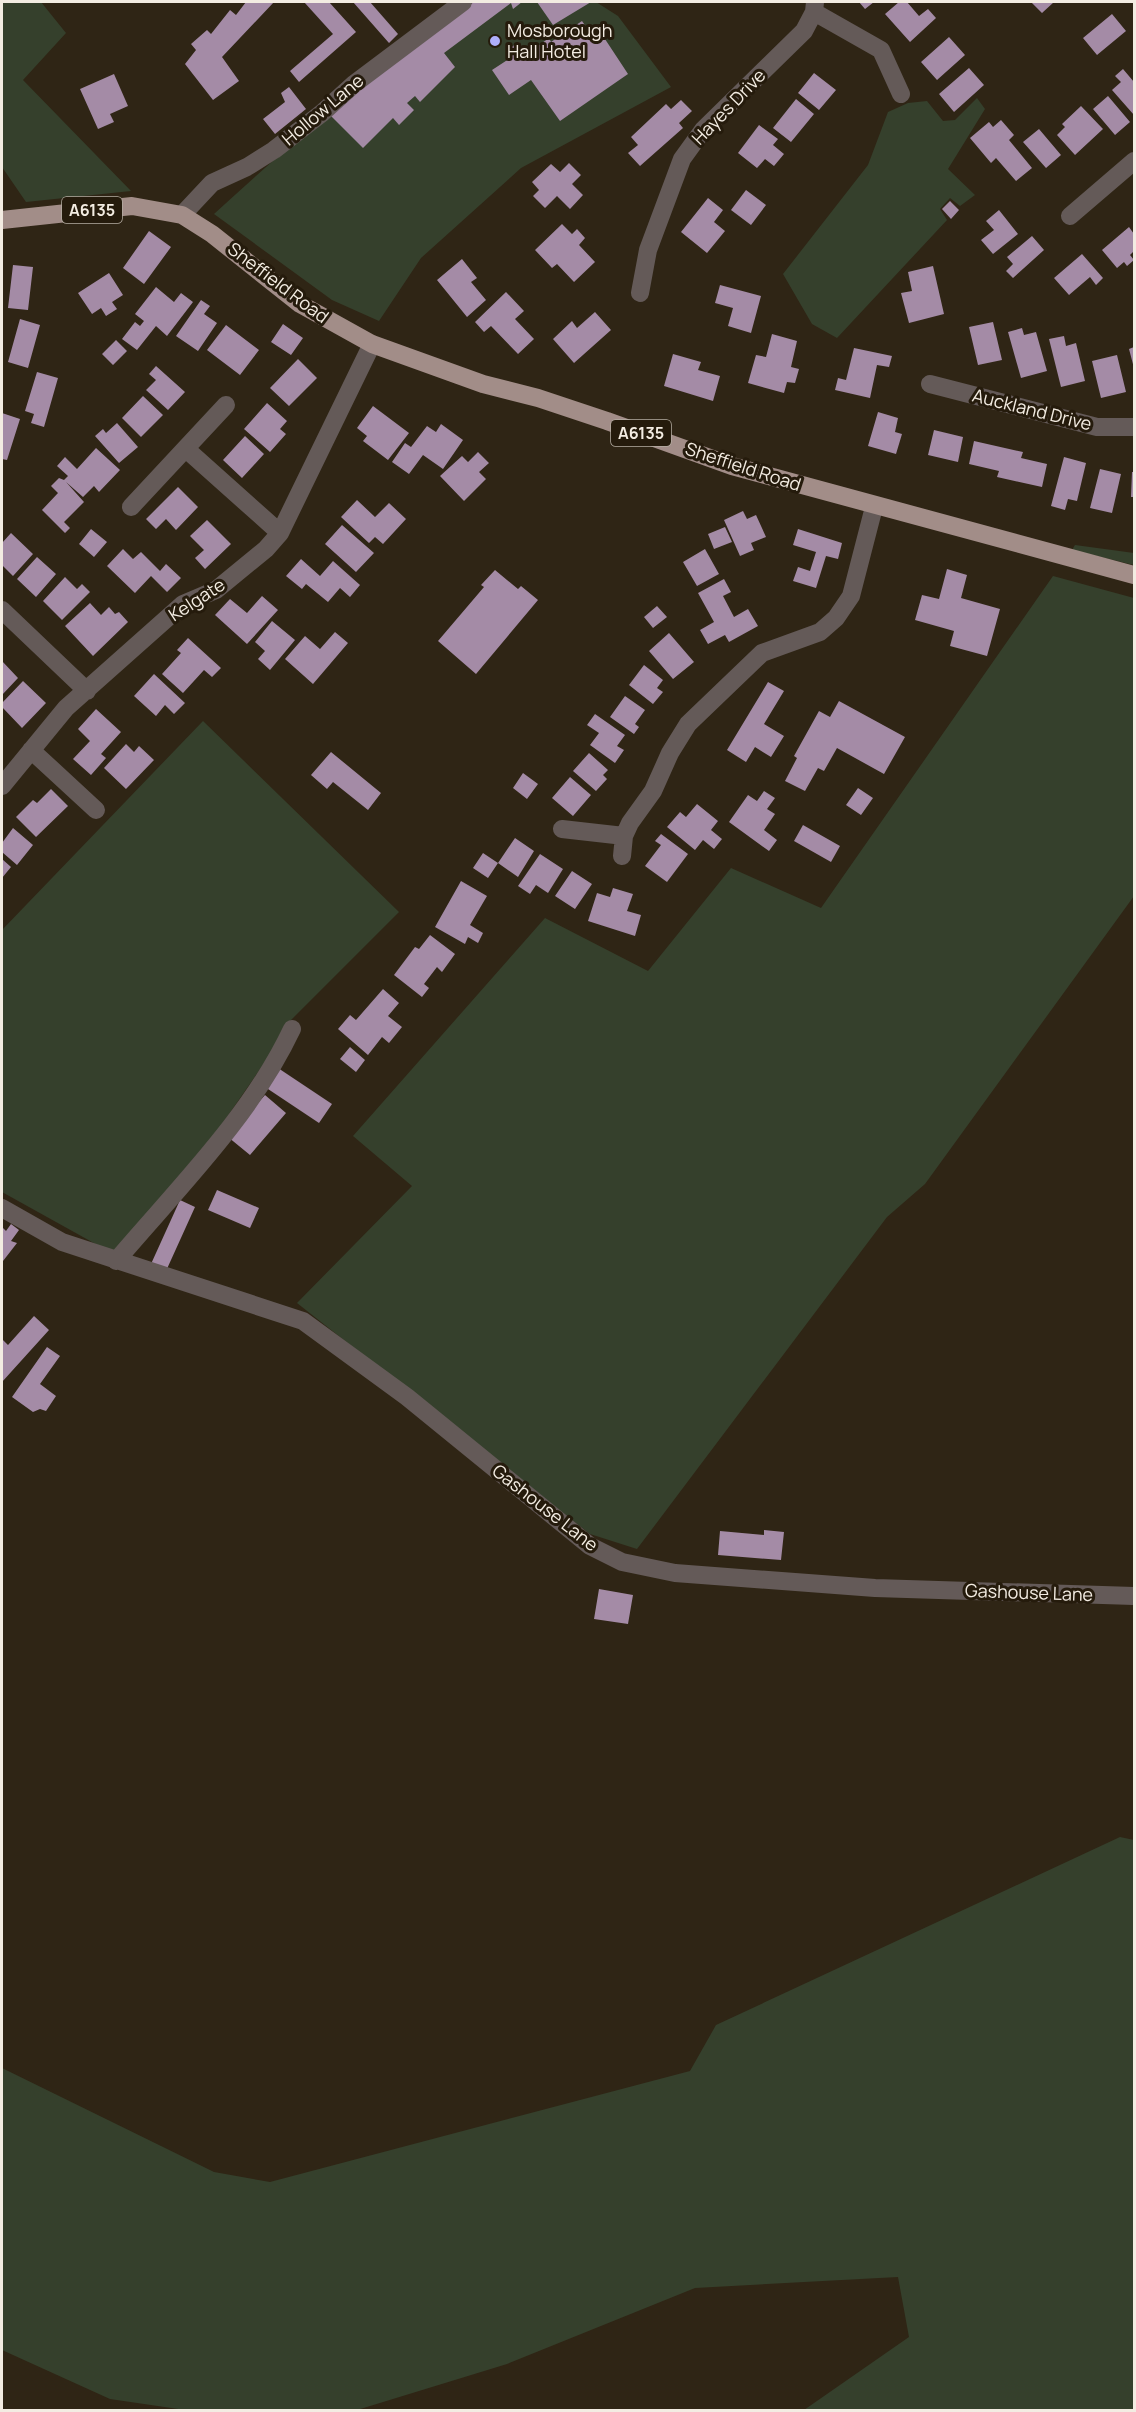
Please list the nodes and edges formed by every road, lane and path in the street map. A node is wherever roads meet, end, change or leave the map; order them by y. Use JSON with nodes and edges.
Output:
{"nodes":[{"id":1,"x":463,"y":2,"type":"edge"},
{"id":2,"x":814,"y":7,"type":"edge"},
{"id":3,"x":901,"y":94,"type":"dead end"},
{"id":4,"x":1134,"y":161,"type":"edge"},
{"id":5,"x":182,"y":215,"type":"junction"},
{"id":6,"x":1070,"y":216,"type":"dead end"},
{"id":7,"x":2,"y":220,"type":"edge"},
{"id":8,"x":640,"y":293,"type":"dead end"},
{"id":9,"x":372,"y":344,"type":"junction"},
{"id":10,"x":930,"y":384,"type":"dead end"},
{"id":11,"x":225,"y":405,"type":"dead end"},
{"id":12,"x":1134,"y":427,"type":"edge"},
{"id":13,"x":186,"y":449,"type":"junction"},
{"id":14,"x":131,"y":507,"type":"dead end"},
{"id":15,"x":874,"y":507,"type":"junction"},
{"id":16,"x":280,"y":533,"type":"junction"},
{"id":17,"x":1134,"y":575,"type":"edge"},
{"id":18,"x":5,"y":621,"type":"edge"},
{"id":19,"x":87,"y":692,"type":"junction"},
{"id":20,"x":31,"y":750,"type":"junction"},
{"id":21,"x":2,"y":786,"type":"edge"},
{"id":22,"x":96,"y":810,"type":"dead end"},
{"id":23,"x":562,"y":829,"type":"dead end"},
{"id":24,"x":624,"y":836,"type":"junction"},
{"id":25,"x":622,"y":855,"type":"dead end"},
{"id":26,"x":292,"y":1029,"type":"dead end"},
{"id":27,"x":2,"y":1208,"type":"edge"},
{"id":28,"x":116,"y":1261,"type":"junction"},
{"id":29,"x":1134,"y":1596,"type":"edge"}],
"edges":[{"from":1,"to":5,"type":"street","name":"Hollow Lane"},
{"from":2,"to":3,"type":"street"},
{"from":2,"to":8,"type":"street","name":"Hayes Drive"},
{"from":4,"to":6,"type":"street"},
{"from":5,"to":7,"type":"main road","number":"A6135"},
{"from":5,"to":9,"type":"main road","name":"Sheffield Road","number":"A6135"},
{"from":9,"to":15,"type":"main road","name":"Sheffield Road","number":"A6135"},
{"from":9,"to":16,"type":"street","name":"Kelgate"},
{"from":10,"to":12,"type":"street","name":"Auckland Drive"},
{"from":11,"to":13,"type":"street"},
{"from":13,"to":14,"type":"street"},
{"from":13,"to":16,"type":"street"},
{"from":15,"to":17,"type":"main road","name":"Sheffield Road","number":"A6135"},
{"from":15,"to":24,"type":"street"},
{"from":16,"to":19,"type":"street","name":"Kelgate"},
{"from":18,"to":19,"type":"street"},
{"from":19,"to":20,"type":"street","name":"Kelgate"},
{"from":20,"to":21,"type":"street","name":"Kelgate"},
{"from":20,"to":22,"type":"street"},
{"from":23,"to":24,"type":"street"},
{"from":24,"to":25,"type":"street"},
{"from":26,"to":28,"type":"street"},
{"from":27,"to":28,"type":"street","name":"Gashouse Lane"},
{"from":28,"to":29,"type":"street","name":"Gashouse Lane"}]}
